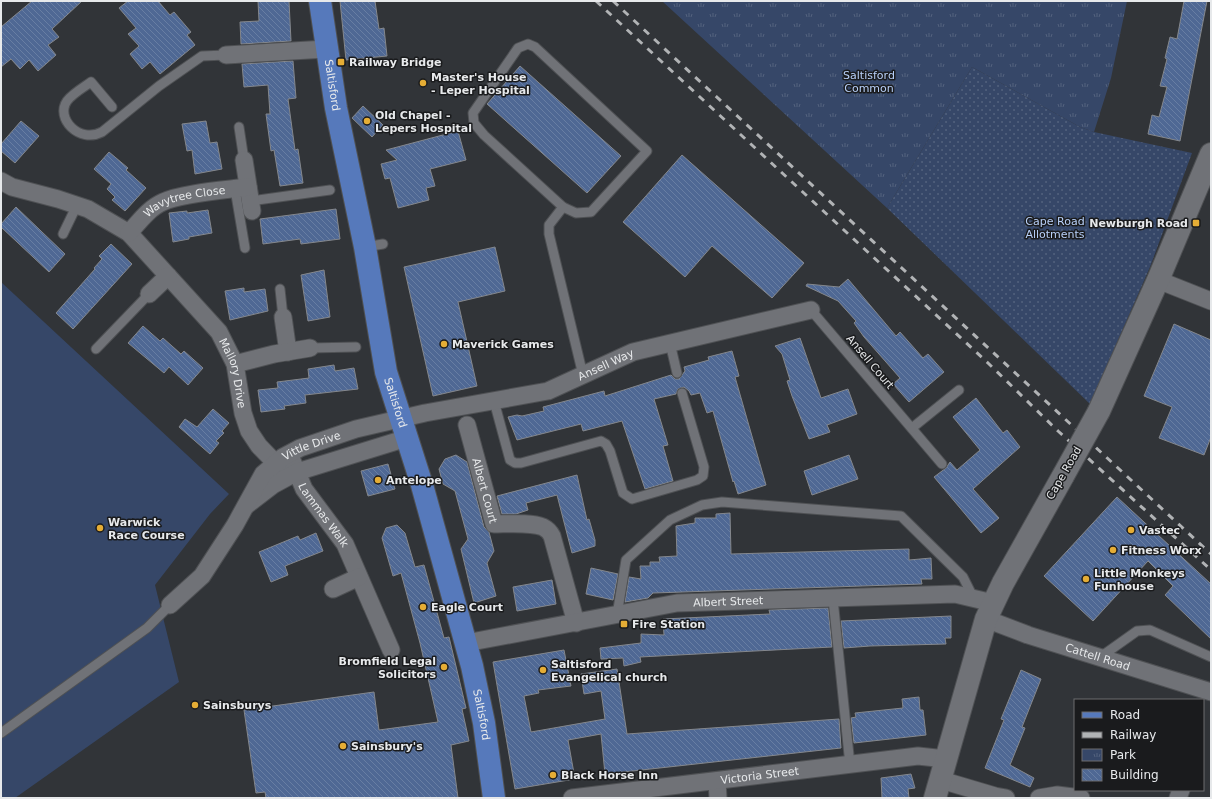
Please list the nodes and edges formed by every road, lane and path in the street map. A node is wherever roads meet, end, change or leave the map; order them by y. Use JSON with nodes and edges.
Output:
{"nodes":[{"id":1,"x":320,"y":1,"type":"edge"},
{"id":2,"x":326,"y":49,"type":"junction"},
{"id":3,"x":226,"y":55,"type":"joint"},
{"id":4,"x":112,"y":107,"type":"dead end"},
{"id":5,"x":239,"y":127,"type":"dead end"},
{"id":6,"x":1211,"y":154,"type":"edge"},
{"id":7,"x":244,"y":160,"type":"joint"},
{"id":8,"x":1,"y":181,"type":"edge"},
{"id":9,"x":330,"y":190,"type":"dead end"},
{"id":10,"x":246,"y":197,"type":"junction"},
{"id":11,"x":77,"y":205,"type":"junction"},
{"id":12,"x":563,"y":207,"type":"junction"},
{"id":13,"x":128,"y":232,"type":"junction"},
{"id":14,"x":63,"y":234,"type":"dead end"},
{"id":15,"x":245,"y":248,"type":"dead end"},
{"id":16,"x":168,"y":276,"type":"junction"},
{"id":17,"x":1158,"y":280,"type":"junction"},
{"id":18,"x":280,"y":289,"type":"dead end"},
{"id":19,"x":149,"y":294,"type":"joint"},
{"id":20,"x":1211,"y":301,"type":"edge"},
{"id":21,"x":811,"y":310,"type":"joint"},
{"id":22,"x":283,"y":318,"type":"joint"},
{"id":23,"x":670,"y":343,"type":"junction"},
{"id":24,"x":356,"y":347,"type":"dead end"},
{"id":25,"x":310,"y":348,"type":"joint"},
{"id":26,"x":96,"y":349,"type":"dead end"},
{"id":27,"x":288,"y":352,"type":"junction"},
{"id":28,"x":235,"y":364,"type":"junction"},
{"id":29,"x":677,"y":373,"type":"dead end"},
{"id":30,"x":582,"y":375,"type":"junction"},
{"id":31,"x":959,"y":390,"type":"dead end"},
{"id":32,"x":682,"y":393,"type":"dead end"},
{"id":33,"x":494,"y":401,"type":"junction"},
{"id":34,"x":467,"y":425,"type":"dead end"},
{"id":35,"x":404,"y":428,"type":"junction"},
{"id":36,"x":912,"y":428,"type":"junction"},
{"id":37,"x":282,"y":458,"type":"junction"},
{"id":38,"x":942,"y":464,"type":"dead end"},
{"id":39,"x":293,"y":474,"type":"junction"},
{"id":40,"x":246,"y":506,"type":"junction"},
{"id":41,"x":359,"y":577,"type":"junction"},
{"id":42,"x":333,"y":589,"type":"dead end"},
{"id":43,"x":973,"y":597,"type":"junction"},
{"id":44,"x":833,"y":599,"type":"junction"},
{"id":45,"x":170,"y":605,"type":"joint"},
{"id":46,"x":990,"y":611,"type":"junction"},
{"id":47,"x":617,"y":615,"type":"junction"},
{"id":48,"x":576,"y":623,"type":"junction"},
{"id":49,"x":466,"y":643,"type":"junction"},
{"id":50,"x":391,"y":650,"type":"dead end"},
{"id":51,"x":1211,"y":657,"type":"edge"},
{"id":52,"x":1099,"y":658,"type":"junction"},
{"id":53,"x":1211,"y":692,"type":"edge"},
{"id":54,"x":1,"y":733,"type":"edge"},
{"id":55,"x":946,"y":759,"type":"junction"},
{"id":56,"x":850,"y":765,"type":"junction"},
{"id":57,"x":717,"y":781,"type":"junction"},
{"id":58,"x":938,"y":789,"type":"edge"},
{"id":59,"x":494,"y":798,"type":"edge"},
{"id":60,"x":572,"y":798,"type":"edge"},
{"id":61,"x":718,"y":798,"type":"edge"},
{"id":62,"x":1006,"y":798,"type":"edge"},
{"id":63,"x":1039,"y":798,"type":"edge"},
{"id":64,"x":1081,"y":798,"type":"edge"}],
"edges":[{"from":1,"to":2,"type":"main road","name":"Saltisford"},
{"from":2,"to":3,"type":"street"},
{"from":2,"to":35,"type":"main road","name":"Saltisford"},
{"from":3,"to":4,"type":"lane"},
{"from":5,"to":7,"type":"lane"},
{"from":6,"to":17,"type":"street","name":"Cape Road"},
{"from":7,"to":10,"type":"street"},
{"from":8,"to":11,"type":"street","name":"Mallory Drive"},
{"from":9,"to":10,"type":"lane"},
{"from":10,"to":13,"type":"street","name":"Wavytree Close"},
{"from":10,"to":15,"type":"lane"},
{"from":11,"to":13,"type":"street","name":"Mallory Drive"},
{"from":11,"to":14,"type":"lane"},
{"from":12,"to":12,"type":"lane"},
{"from":12,"to":30,"type":"lane"},
{"from":13,"to":16,"type":"street","name":"Mallory Drive"},
{"from":16,"to":19,"type":"street"},
{"from":16,"to":28,"type":"street","name":"Mallory Drive"},
{"from":17,"to":20,"type":"street"},
{"from":17,"to":46,"type":"street","name":"Cape Road","bridge":true},
{"from":18,"to":22,"type":"lane"},
{"from":19,"to":26,"type":"lane"},
{"from":21,"to":23,"type":"street","name":"Ansell Way"},
{"from":21,"to":36,"type":"lane","name":"Ansell Court"},
{"from":22,"to":27,"type":"street"},
{"from":23,"to":29,"type":"lane"},
{"from":23,"to":30,"type":"street","name":"Ansell Way"},
{"from":24,"to":25,"type":"lane"},
{"from":25,"to":27,"type":"street"},
{"from":27,"to":28,"type":"street"},
{"from":28,"to":37,"type":"street","name":"Mallory Drive"},
{"from":30,"to":33,"type":"street","name":"Ansell Way"},
{"from":31,"to":36,"type":"lane"},
{"from":32,"to":33,"type":"lane"},
{"from":33,"to":35,"type":"street","name":"Ansell Way"},
{"from":34,"to":48,"type":"street","name":"Albert Court"},
{"from":35,"to":37,"type":"street","name":"Vittle Drive"},
{"from":35,"to":39,"type":"street","name":"Vittle Drive"},
{"from":35,"to":49,"type":"main road","name":"Saltisford"},
{"from":36,"to":38,"type":"lane","name":"Ansell Court"},
{"from":37,"to":39,"type":"street","name":"Mallory Drive"},
{"from":37,"to":40,"type":"street","name":"Vittle Drive"},
{"from":39,"to":40,"type":"street","name":"Vittle Drive"},
{"from":39,"to":41,"type":"street","name":"Lammas Walk"},
{"from":40,"to":45,"type":"street","name":"Vittle Drive"},
{"from":41,"to":42,"type":"street"},
{"from":41,"to":50,"type":"street","name":"Lammas Walk"},
{"from":43,"to":44,"type":"street","name":"Albert Street"},
{"from":43,"to":46,"type":"street","name":"Albert Street"},
{"from":43,"to":47,"type":"lane"},
{"from":44,"to":47,"type":"street","name":"Albert Street"},
{"from":44,"to":56,"type":"lane"},
{"from":45,"to":54,"type":"lane"},
{"from":46,"to":52,"type":"street","name":"Cattell Road"},
{"from":46,"to":55,"type":"street","name":"Cape Road"},
{"from":47,"to":48,"type":"street","name":"Albert Street"},
{"from":48,"to":49,"type":"street","name":"Albert Street"},
{"from":49,"to":59,"type":"main road","name":"Saltisford"},
{"from":51,"to":52,"type":"lane"},
{"from":52,"to":53,"type":"street","name":"Cattell Road"},
{"from":55,"to":56,"type":"street","name":"Victoria Street"},
{"from":55,"to":58,"type":"street","name":"Cape Road"},
{"from":56,"to":57,"type":"street","name":"Victoria Street"},
{"from":57,"to":60,"type":"street","name":"Victoria Street"},
{"from":57,"to":61,"type":"street"},
{"from":58,"to":62,"type":"street"},
{"from":63,"to":64,"type":"street"}]}
